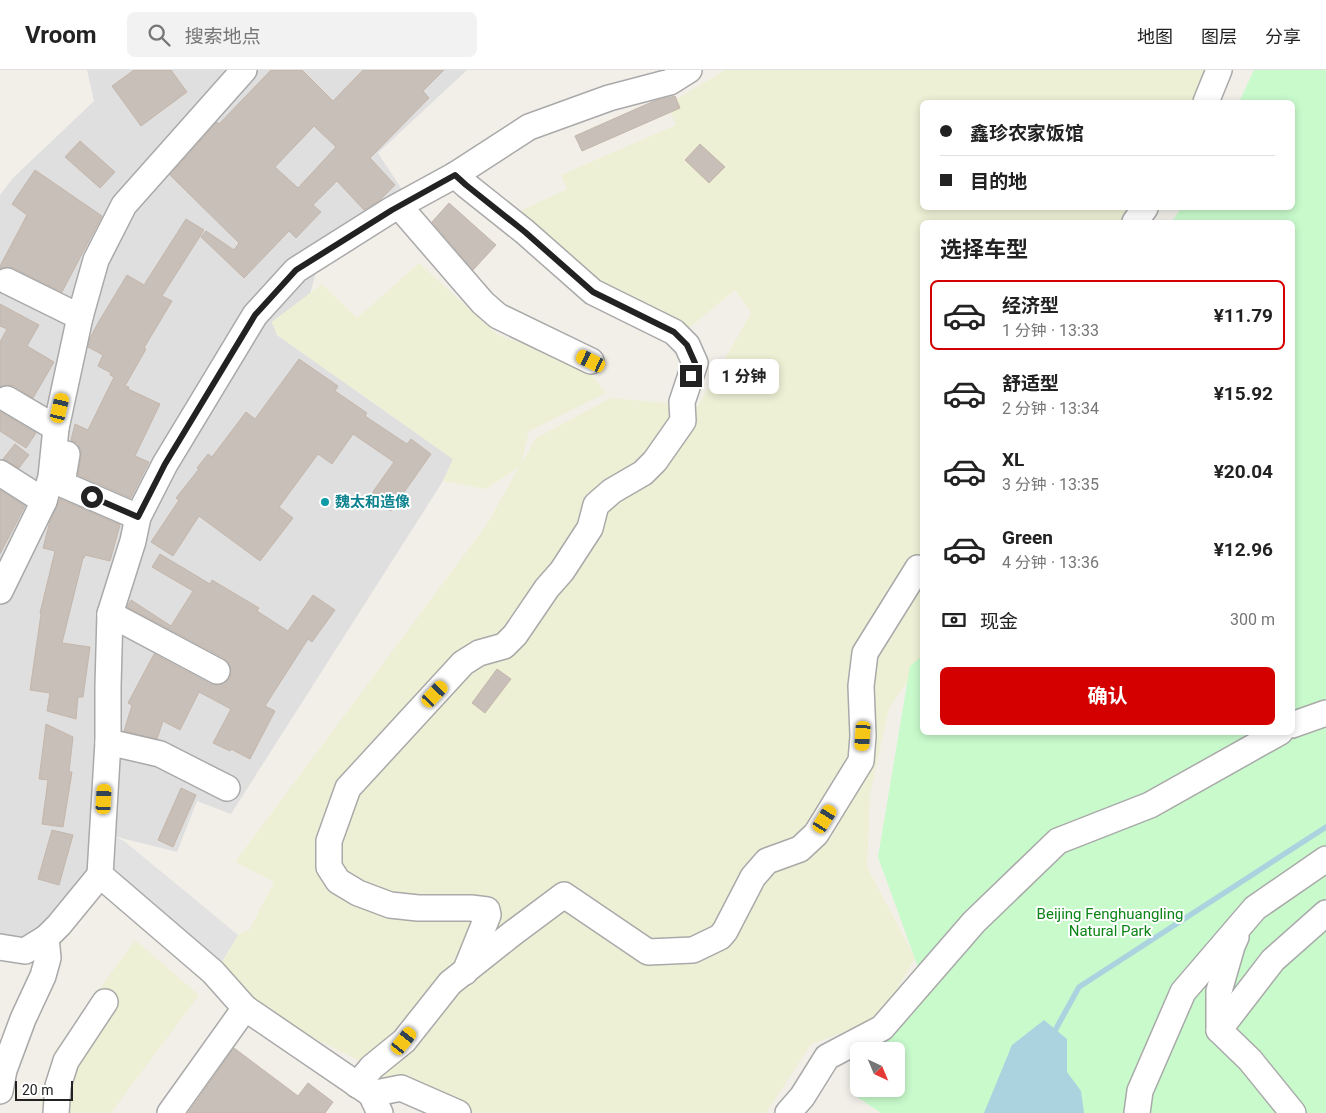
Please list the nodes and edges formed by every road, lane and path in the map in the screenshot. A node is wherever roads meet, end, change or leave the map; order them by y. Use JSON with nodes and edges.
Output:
{"nodes":[{"id":1,"x":244,"y":70,"type":"edge"},
{"id":2,"x":688,"y":70,"type":"edge"},
{"id":3,"x":1219,"y":70,"type":"edge"},
{"id":4,"x":1207,"y":100,"type":"edge"},
{"id":5,"x":455,"y":175,"type":"junction"},
{"id":6,"x":399,"y":206,"type":"junction"},
{"id":7,"x":7,"y":281,"type":"dead end"},
{"id":8,"x":80,"y":316,"type":"junction"},
{"id":9,"x":591,"y":361,"type":"dead end"},
{"id":10,"x":7,"y":399,"type":"dead end"},
{"id":11,"x":56,"y":431,"type":"junction"},
{"id":12,"x":0,"y":473,"type":"edge"},
{"id":13,"x":44,"y":502,"type":"junction"},
{"id":14,"x":138,"y":517,"type":"junction"},
{"id":15,"x":918,"y":568,"type":"dead end"},
{"id":16,"x":0,"y":589,"type":"edge"},
{"id":17,"x":110,"y":614,"type":"junction"},
{"id":18,"x":216,"y":671,"type":"dead end"},
{"id":19,"x":1326,"y":713,"type":"edge"},
{"id":20,"x":1295,"y":724,"type":"edge"},
{"id":21,"x":1275,"y":735,"type":"edge"},
{"id":22,"x":108,"y":742,"type":"junction"},
{"id":23,"x":227,"y":788,"type":"dead end"},
{"id":24,"x":1326,"y":859,"type":"edge"},
{"id":25,"x":100,"y":875,"type":"junction"},
{"id":26,"x":1326,"y":913,"type":"edge"},
{"id":27,"x":1242,"y":923,"type":"junction"},
{"id":28,"x":46,"y":938,"type":"junction"},
{"id":29,"x":0,"y":947,"type":"edge"},
{"id":30,"x":464,"y":972,"type":"junction"},
{"id":31,"x":105,"y":1002,"type":"dead end"},
{"id":32,"x":245,"y":1008,"type":"junction"},
{"id":33,"x":1219,"y":1030,"type":"junction"},
{"id":34,"x":0,"y":1091,"type":"edge"},
{"id":35,"x":369,"y":1097,"type":"edge"},
{"id":36,"x":56,"y":1113,"type":"edge"},
{"id":37,"x":170,"y":1113,"type":"edge"},
{"id":38,"x":458,"y":1113,"type":"edge"},
{"id":39,"x":788,"y":1113,"type":"edge"},
{"id":40,"x":1137,"y":1113,"type":"edge"},
{"id":41,"x":1293,"y":1113,"type":"edge"}],
"edges":[{"from":1,"to":8,"type":"street"},
{"from":2,"to":5,"type":"street"},
{"from":3,"to":4,"type":"street"},
{"from":5,"to":6,"type":"street"},
{"from":5,"to":30,"type":"street"},
{"from":6,"to":9,"type":"street"},
{"from":6,"to":14,"type":"street"},
{"from":7,"to":8,"type":"street"},
{"from":8,"to":11,"type":"street"},
{"from":10,"to":11,"type":"street"},
{"from":11,"to":13,"type":"street"},
{"from":11,"to":14,"type":"street"},
{"from":12,"to":13,"type":"street"},
{"from":13,"to":16,"type":"street"},
{"from":14,"to":17,"type":"street"},
{"from":15,"to":30,"type":"street"},
{"from":17,"to":18,"type":"street"},
{"from":17,"to":22,"type":"street"},
{"from":19,"to":20,"type":"street"},
{"from":21,"to":39,"type":"street"},
{"from":22,"to":23,"type":"street"},
{"from":22,"to":25,"type":"street"},
{"from":24,"to":27,"type":"street"},
{"from":25,"to":28,"type":"street"},
{"from":25,"to":32,"type":"street"},
{"from":26,"to":33,"type":"street"},
{"from":27,"to":33,"type":"street"},
{"from":27,"to":40,"type":"street"},
{"from":28,"to":29,"type":"street"},
{"from":28,"to":34,"type":"street"},
{"from":30,"to":35,"type":"street"},
{"from":31,"to":36,"type":"street"},
{"from":32,"to":35,"type":"street"},
{"from":32,"to":37,"type":"street"},
{"from":33,"to":41,"type":"street"},
{"from":35,"to":38,"type":"street"}]}
